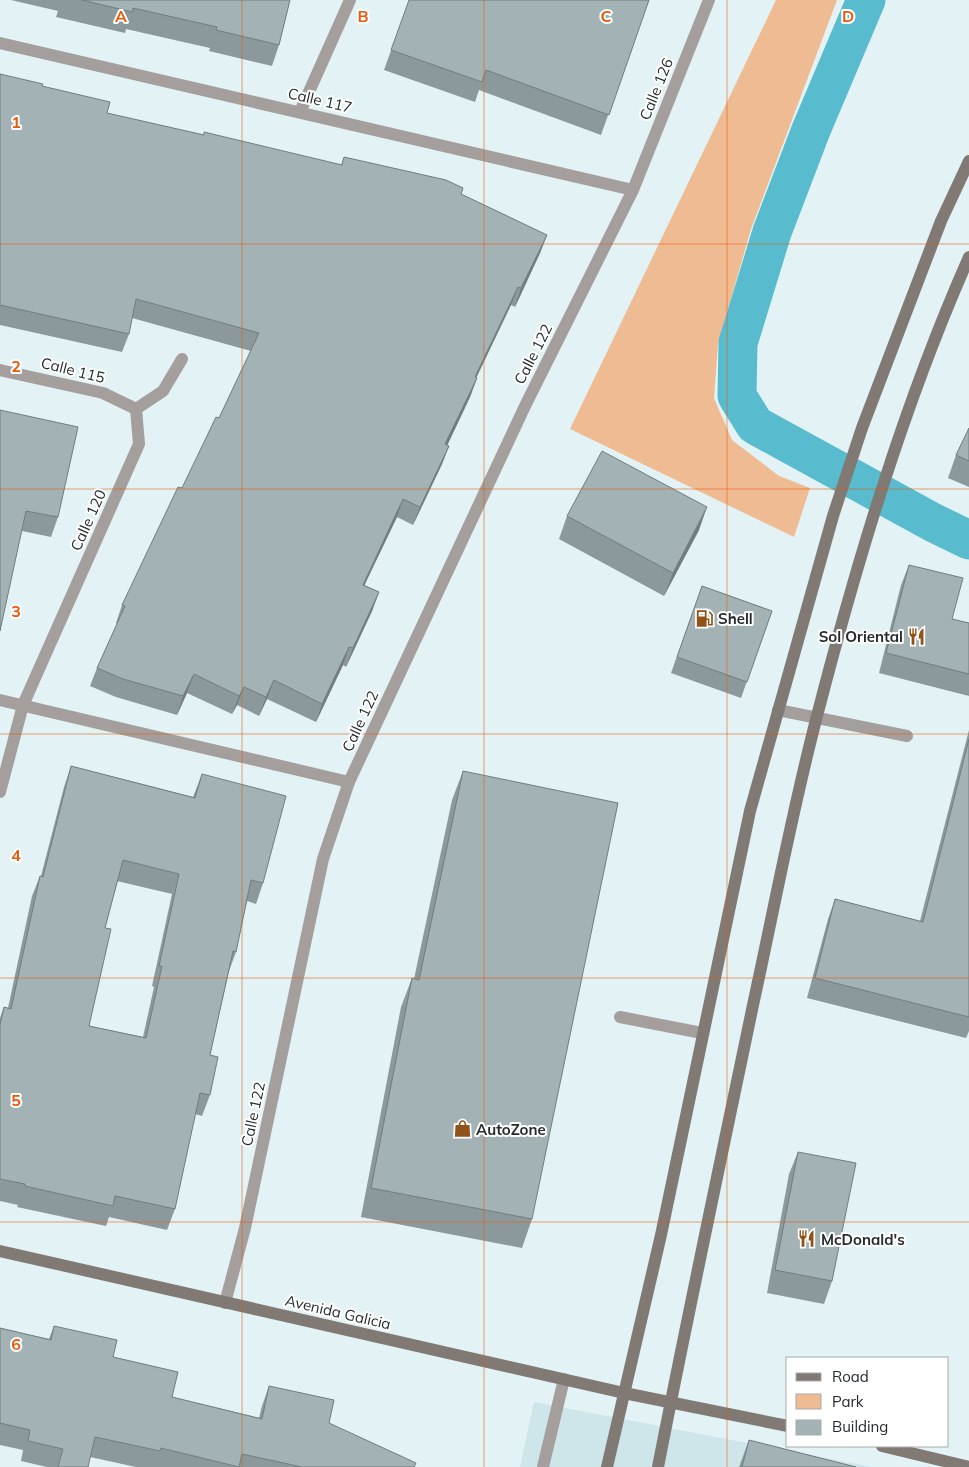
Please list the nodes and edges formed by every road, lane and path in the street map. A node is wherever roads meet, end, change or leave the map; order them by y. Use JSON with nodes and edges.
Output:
{"nodes":[{"id":1,"x":350,"y":0,"type":"edge"},
{"id":2,"x":709,"y":0,"type":"edge"},
{"id":3,"x":0,"y":43,"type":"edge"},
{"id":4,"x":300,"y":112,"type":"junction"},
{"id":5,"x":969,"y":161,"type":"edge"},
{"id":6,"x":633,"y":190,"type":"junction"},
{"id":7,"x":969,"y":257,"type":"edge"},
{"id":8,"x":182,"y":359,"type":"dead end"},
{"id":9,"x":0,"y":370,"type":"edge"},
{"id":10,"x":136,"y":409,"type":"junction"},
{"id":11,"x":0,"y":700,"type":"edge"},
{"id":12,"x":23,"y":705,"type":"junction"},
{"id":13,"x":778,"y":710,"type":"junction"},
{"id":14,"x":816,"y":718,"type":"junction"},
{"id":15,"x":907,"y":736,"type":"dead end"},
{"id":16,"x":349,"y":782,"type":"junction"},
{"id":17,"x":0,"y":792,"type":"edge"},
{"id":18,"x":620,"y":1017,"type":"dead end"},
{"id":19,"x":702,"y":1033,"type":"junction"},
{"id":20,"x":0,"y":1251,"type":"edge"},
{"id":21,"x":225,"y":1303,"type":"junction"},
{"id":22,"x":564,"y":1379,"type":"junction"},
{"id":23,"x":624,"y":1393,"type":"junction"},
{"id":24,"x":670,"y":1402,"type":"junction"},
{"id":25,"x":786,"y":1426,"type":"edge"},
{"id":26,"x":886,"y":1447,"type":"edge"},
{"id":27,"x":543,"y":1467,"type":"edge"},
{"id":28,"x":607,"y":1467,"type":"edge"},
{"id":29,"x":658,"y":1467,"type":"edge"},
{"id":30,"x":969,"y":1467,"type":"edge"}],
"edges":[{"from":1,"to":4,"type":"street"},
{"from":2,"to":6,"type":"street","name":"Calle 126"},
{"from":3,"to":4,"type":"street","name":"Calle 117"},
{"from":4,"to":6,"type":"street","name":"Calle 117"},
{"from":5,"to":13,"type":"street"},
{"from":6,"to":16,"type":"street","name":"Calle 122"},
{"from":7,"to":14,"type":"street"},
{"from":8,"to":10,"type":"street"},
{"from":9,"to":10,"type":"street","name":"Calle 115"},
{"from":10,"to":12,"type":"street","name":"Calle 120"},
{"from":11,"to":12,"type":"street"},
{"from":12,"to":16,"type":"street"},
{"from":12,"to":17,"type":"street","name":"Calle 120"},
{"from":13,"to":14,"type":"street"},
{"from":13,"to":19,"type":"street"},
{"from":14,"to":15,"type":"street"},
{"from":14,"to":24,"type":"street"},
{"from":16,"to":21,"type":"street","name":"Calle 122"},
{"from":18,"to":19,"type":"street"},
{"from":19,"to":23,"type":"street"},
{"from":20,"to":21,"type":"street","name":"Avenida Galicia"},
{"from":21,"to":22,"type":"street","name":"Avenida Galicia"},
{"from":22,"to":23,"type":"street","name":"Avenida Galicia"},
{"from":22,"to":27,"type":"street"},
{"from":23,"to":24,"type":"street","name":"Avenida Galicia"},
{"from":23,"to":28,"type":"street"},
{"from":24,"to":25,"type":"street","name":"Avenida Galicia"},
{"from":24,"to":29,"type":"street"},
{"from":26,"to":30,"type":"street"}]}
